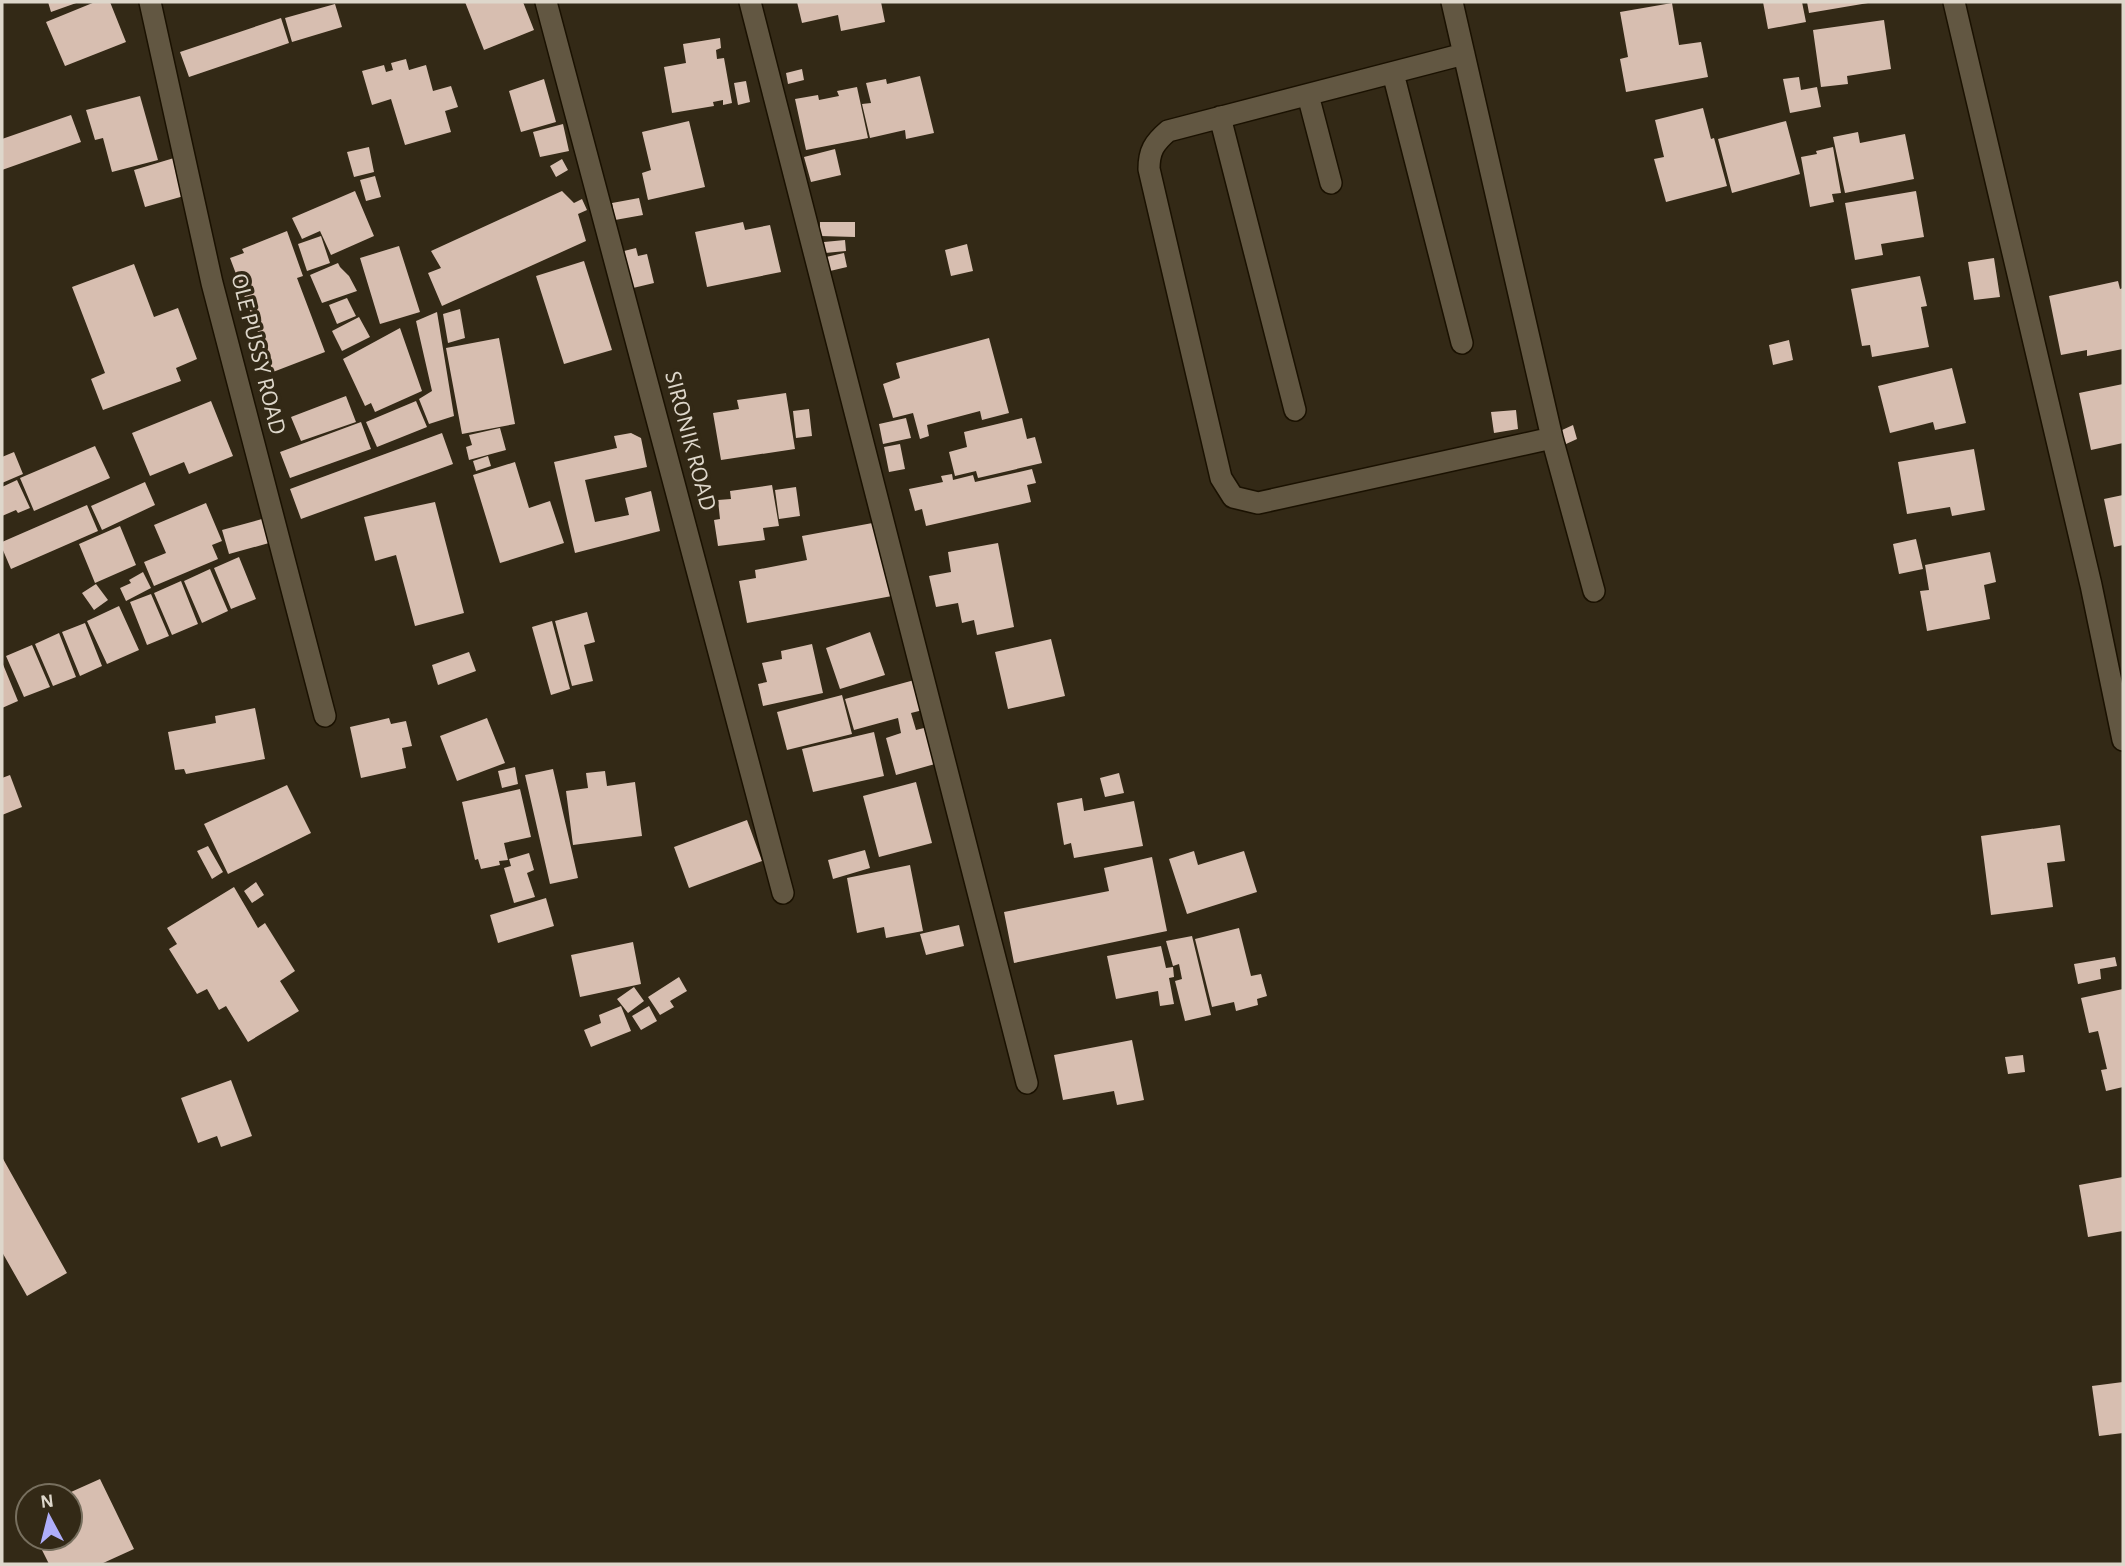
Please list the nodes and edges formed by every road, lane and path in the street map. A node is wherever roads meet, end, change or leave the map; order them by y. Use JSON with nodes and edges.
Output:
{"nodes":[{"id":1,"x":150,"y":2,"type":"edge"},
{"id":2,"x":546,"y":2,"type":"edge"},
{"id":3,"x":750,"y":2,"type":"edge"},
{"id":4,"x":1452,"y":2,"type":"edge"},
{"id":5,"x":1954,"y":2,"type":"edge"},
{"id":6,"x":1464,"y":54,"type":"junction"},
{"id":7,"x":1393,"y":73,"type":"junction"},
{"id":8,"x":1308,"y":95,"type":"junction"},
{"id":9,"x":1220,"y":117,"type":"junction"},
{"id":10,"x":1331,"y":183,"type":"dead end"},
{"id":11,"x":1462,"y":343,"type":"dead end"},
{"id":12,"x":1294,"y":411,"type":"dead end"},
{"id":13,"x":1552,"y":438,"type":"junction"},
{"id":14,"x":1594,"y":591,"type":"dead end"},
{"id":15,"x":325,"y":716,"type":"dead end"},
{"id":16,"x":2123,"y":740,"type":"edge"},
{"id":17,"x":783,"y":893,"type":"dead end"},
{"id":18,"x":1027,"y":1083,"type":"dead end"}],
"edges":[{"from":1,"to":15,"type":"street","name":"OLE PUSSY ROAD"},
{"from":2,"to":17,"type":"street","name":"SIRONIK ROAD"},
{"from":3,"to":18,"type":"street"},
{"from":4,"to":6,"type":"street"},
{"from":5,"to":16,"type":"street"},
{"from":6,"to":7,"type":"street"},
{"from":6,"to":13,"type":"street"},
{"from":7,"to":8,"type":"street"},
{"from":7,"to":11,"type":"street"},
{"from":8,"to":9,"type":"street"},
{"from":8,"to":10,"type":"street"},
{"from":9,"to":12,"type":"street"},
{"from":9,"to":13,"type":"street"},
{"from":13,"to":14,"type":"street"}]}
